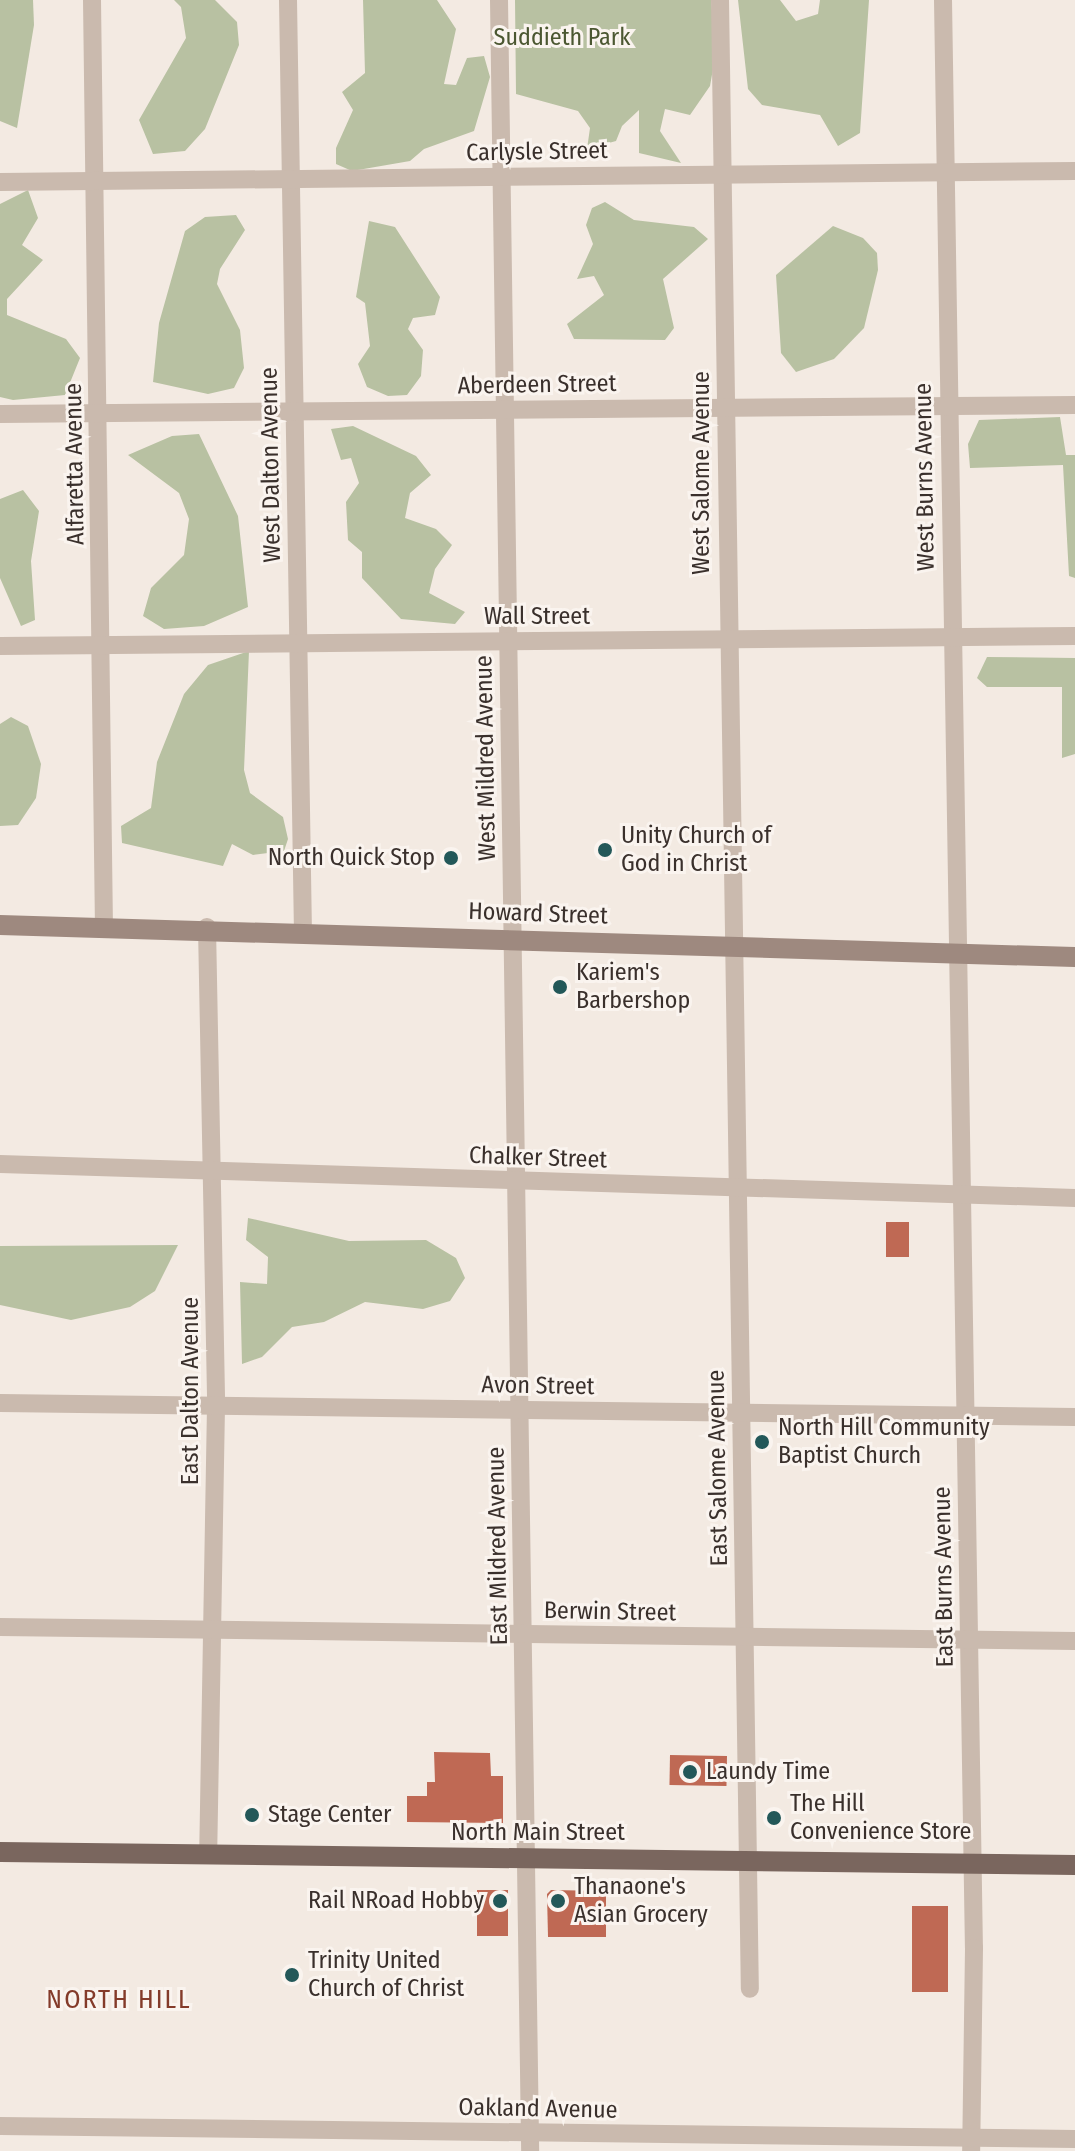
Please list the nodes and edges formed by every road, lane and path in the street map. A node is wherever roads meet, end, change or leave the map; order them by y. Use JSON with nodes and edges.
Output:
{"nodes":[{"id":1,"x":92,"y":0,"type":"edge"},
{"id":2,"x":288,"y":0,"type":"edge"},
{"id":3,"x":499,"y":0,"type":"edge"},
{"id":4,"x":720,"y":0,"type":"edge"},
{"id":5,"x":943,"y":0,"type":"edge"},
{"id":6,"x":1075,"y":171,"type":"edge"},
{"id":7,"x":943,"y":173,"type":"junction"},
{"id":8,"x":725,"y":174,"type":"junction"},
{"id":9,"x":500,"y":176,"type":"junction"},
{"id":10,"x":95,"y":179,"type":"junction"},
{"id":11,"x":293,"y":179,"type":"junction"},
{"id":12,"x":0,"y":182,"type":"edge"},
{"id":13,"x":948,"y":405,"type":"junction"},
{"id":14,"x":1075,"y":405,"type":"edge"},
{"id":15,"x":725,"y":406,"type":"junction"},
{"id":16,"x":504,"y":409,"type":"junction"},
{"id":17,"x":294,"y":411,"type":"junction"},
{"id":18,"x":97,"y":413,"type":"junction"},
{"id":19,"x":0,"y":414,"type":"edge"},
{"id":20,"x":1075,"y":636,"type":"edge"},
{"id":21,"x":952,"y":638,"type":"junction"},
{"id":22,"x":729,"y":639,"type":"junction"},
{"id":23,"x":509,"y":640,"type":"junction"},
{"id":24,"x":298,"y":642,"type":"junction"},
{"id":25,"x":101,"y":645,"type":"junction"},
{"id":26,"x":0,"y":646,"type":"edge"},
{"id":27,"x":0,"y":925,"type":"edge"},
{"id":28,"x":207,"y":927,"type":"junction"},
{"id":29,"x":104,"y":928,"type":"junction"},
{"id":30,"x":303,"y":930,"type":"junction"},
{"id":31,"x":512,"y":940,"type":"junction"},
{"id":32,"x":733,"y":946,"type":"junction"},
{"id":33,"x":957,"y":953,"type":"junction"},
{"id":34,"x":1075,"y":957,"type":"edge"},
{"id":35,"x":0,"y":1164,"type":"edge"},
{"id":36,"x":213,"y":1169,"type":"junction"},
{"id":37,"x":516,"y":1182,"type":"junction"},
{"id":38,"x":738,"y":1190,"type":"junction"},
{"id":39,"x":960,"y":1194,"type":"junction"},
{"id":40,"x":1075,"y":1198,"type":"edge"},
{"id":41,"x":0,"y":1403,"type":"edge"},
{"id":42,"x":216,"y":1406,"type":"junction"},
{"id":43,"x":520,"y":1410,"type":"junction"},
{"id":44,"x":742,"y":1412,"type":"junction"},
{"id":45,"x":966,"y":1416,"type":"junction"},
{"id":46,"x":1075,"y":1417,"type":"edge"},
{"id":47,"x":0,"y":1627,"type":"edge"},
{"id":48,"x":214,"y":1630,"type":"junction"},
{"id":49,"x":523,"y":1634,"type":"junction"},
{"id":50,"x":745,"y":1638,"type":"junction"},
{"id":51,"x":969,"y":1640,"type":"junction"},
{"id":52,"x":1075,"y":1641,"type":"edge"},
{"id":53,"x":0,"y":1852,"type":"edge"},
{"id":54,"x":208,"y":1855,"type":"junction"},
{"id":55,"x":527,"y":1859,"type":"junction"},
{"id":56,"x":751,"y":1859,"type":"junction"},
{"id":57,"x":972,"y":1863,"type":"junction"},
{"id":58,"x":1075,"y":1865,"type":"edge"},
{"id":59,"x":750,"y":1989,"type":"dead end"},
{"id":60,"x":0,"y":2126,"type":"edge"},
{"id":61,"x":1075,"y":2139,"type":"edge"},
{"id":62,"x":531,"y":2142,"type":"edge"},
{"id":63,"x":971,"y":2144,"type":"edge"}],
"edges":[{"from":1,"to":10,"type":"street","name":"Alfaretta Avenue"},
{"from":2,"to":11,"type":"street","name":"West Dalton Avenue"},
{"from":3,"to":9,"type":"street","name":"West Mildred Avenue"},
{"from":4,"to":8,"type":"street","name":"West Salome Avenue"},
{"from":5,"to":7,"type":"street","name":"West Burns Avenue"},
{"from":6,"to":7,"type":"street","name":"Carlysle Street"},
{"from":7,"to":8,"type":"street","name":"Carlysle Street"},
{"from":7,"to":13,"type":"street","name":"West Burns Avenue"},
{"from":8,"to":9,"type":"street","name":"Carlysle Street"},
{"from":8,"to":15,"type":"street","name":"West Salome Avenue"},
{"from":9,"to":11,"type":"street","name":"Carlysle Street"},
{"from":9,"to":16,"type":"street","name":"West Mildred Avenue"},
{"from":10,"to":11,"type":"street","name":"Carlysle Street"},
{"from":10,"to":12,"type":"street","name":"Carlysle Street"},
{"from":10,"to":18,"type":"street","name":"Alfaretta Avenue"},
{"from":11,"to":17,"type":"street","name":"West Dalton Avenue"},
{"from":13,"to":14,"type":"street","name":"Aberdeen Street"},
{"from":13,"to":15,"type":"street","name":"Aberdeen Street"},
{"from":13,"to":21,"type":"street","name":"West Burns Avenue"},
{"from":15,"to":16,"type":"street","name":"Aberdeen Street"},
{"from":15,"to":22,"type":"street","name":"West Salome Avenue"},
{"from":16,"to":17,"type":"street","name":"Aberdeen Street"},
{"from":16,"to":23,"type":"street","name":"West Mildred Avenue"},
{"from":17,"to":18,"type":"street","name":"Aberdeen Street"},
{"from":17,"to":24,"type":"street","name":"West Dalton Avenue"},
{"from":18,"to":19,"type":"street","name":"Aberdeen Street"},
{"from":18,"to":25,"type":"street","name":"Alfaretta Avenue"},
{"from":20,"to":21,"type":"street","name":"Wall Street"},
{"from":21,"to":22,"type":"street","name":"Wall Street"},
{"from":21,"to":33,"type":"street","name":"West Burns Avenue"},
{"from":22,"to":23,"type":"street","name":"Wall Street"},
{"from":22,"to":32,"type":"street","name":"West Salome Avenue"},
{"from":23,"to":24,"type":"street","name":"Wall Street"},
{"from":23,"to":31,"type":"street","name":"West Mildred Avenue"},
{"from":24,"to":25,"type":"street","name":"Wall Street"},
{"from":24,"to":30,"type":"street","name":"West Dalton Avenue"},
{"from":25,"to":26,"type":"street","name":"Wall Street"},
{"from":25,"to":29,"type":"street","name":"Alfaretta Avenue"},
{"from":27,"to":29,"type":"main road","name":"Howard Street"},
{"from":28,"to":29,"type":"main road","name":"Howard Street"},
{"from":28,"to":30,"type":"main road","name":"Howard Street"},
{"from":28,"to":36,"type":"street","name":"East Dalton Avenue"},
{"from":30,"to":31,"type":"main road","name":"Howard Street"},
{"from":31,"to":32,"type":"main road","name":"Howard Street"},
{"from":31,"to":37,"type":"street","name":"East Mildred Avenue"},
{"from":32,"to":33,"type":"main road","name":"Howard Street"},
{"from":32,"to":38,"type":"street","name":"East Salome Avenue"},
{"from":33,"to":34,"type":"main road","name":"Howard Street"},
{"from":33,"to":39,"type":"street","name":"East Burns Avenue"},
{"from":35,"to":36,"type":"street","name":"Chalker Street"},
{"from":36,"to":37,"type":"street","name":"Chalker Street"},
{"from":36,"to":42,"type":"street","name":"East Dalton Avenue"},
{"from":37,"to":38,"type":"street","name":"Chalker Street"},
{"from":37,"to":43,"type":"street","name":"East Mildred Avenue"},
{"from":38,"to":39,"type":"street","name":"Chalker Street"},
{"from":38,"to":44,"type":"street","name":"East Salome Avenue"},
{"from":39,"to":40,"type":"street","name":"Chalker Street"},
{"from":39,"to":45,"type":"street","name":"East Burns Avenue"},
{"from":41,"to":42,"type":"street","name":"Avon Street"},
{"from":42,"to":43,"type":"street","name":"Avon Street"},
{"from":42,"to":48,"type":"street","name":"East Dalton Avenue"},
{"from":43,"to":44,"type":"street","name":"Avon Street"},
{"from":43,"to":49,"type":"street","name":"East Mildred Avenue"},
{"from":44,"to":45,"type":"street","name":"Avon Street"},
{"from":44,"to":50,"type":"street","name":"East Salome Avenue"},
{"from":45,"to":46,"type":"street","name":"Avon Street"},
{"from":45,"to":51,"type":"street","name":"East Burns Avenue"},
{"from":47,"to":48,"type":"street","name":"Berwin Street"},
{"from":48,"to":49,"type":"street","name":"Berwin Street"},
{"from":48,"to":54,"type":"street","name":"East Dalton Avenue"},
{"from":49,"to":50,"type":"street","name":"Berwin Street"},
{"from":49,"to":55,"type":"street","name":"East Mildred Avenue"},
{"from":50,"to":51,"type":"street","name":"Berwin Street"},
{"from":50,"to":56,"type":"street","name":"East Salome Avenue"},
{"from":51,"to":52,"type":"street","name":"Berwin Street"},
{"from":51,"to":57,"type":"street","name":"East Burns Avenue"},
{"from":53,"to":54,"type":"main road","name":"North Main Street"},
{"from":54,"to":55,"type":"main road","name":"North Main Street"},
{"from":55,"to":56,"type":"main road","name":"North Main Street"},
{"from":55,"to":62,"type":"street","name":"East Mildred Avenue"},
{"from":56,"to":57,"type":"main road","name":"North Main Street"},
{"from":56,"to":59,"type":"street","name":"East Salome Avenue"},
{"from":57,"to":58,"type":"main road","name":"North Main Street"},
{"from":57,"to":63,"type":"street","name":"East Burns Avenue"},
{"from":60,"to":62,"type":"street","name":"Oakland Avenue"},
{"from":61,"to":63,"type":"street","name":"Oakland Avenue"},
{"from":62,"to":63,"type":"street","name":"Oakland Avenue"}]}
